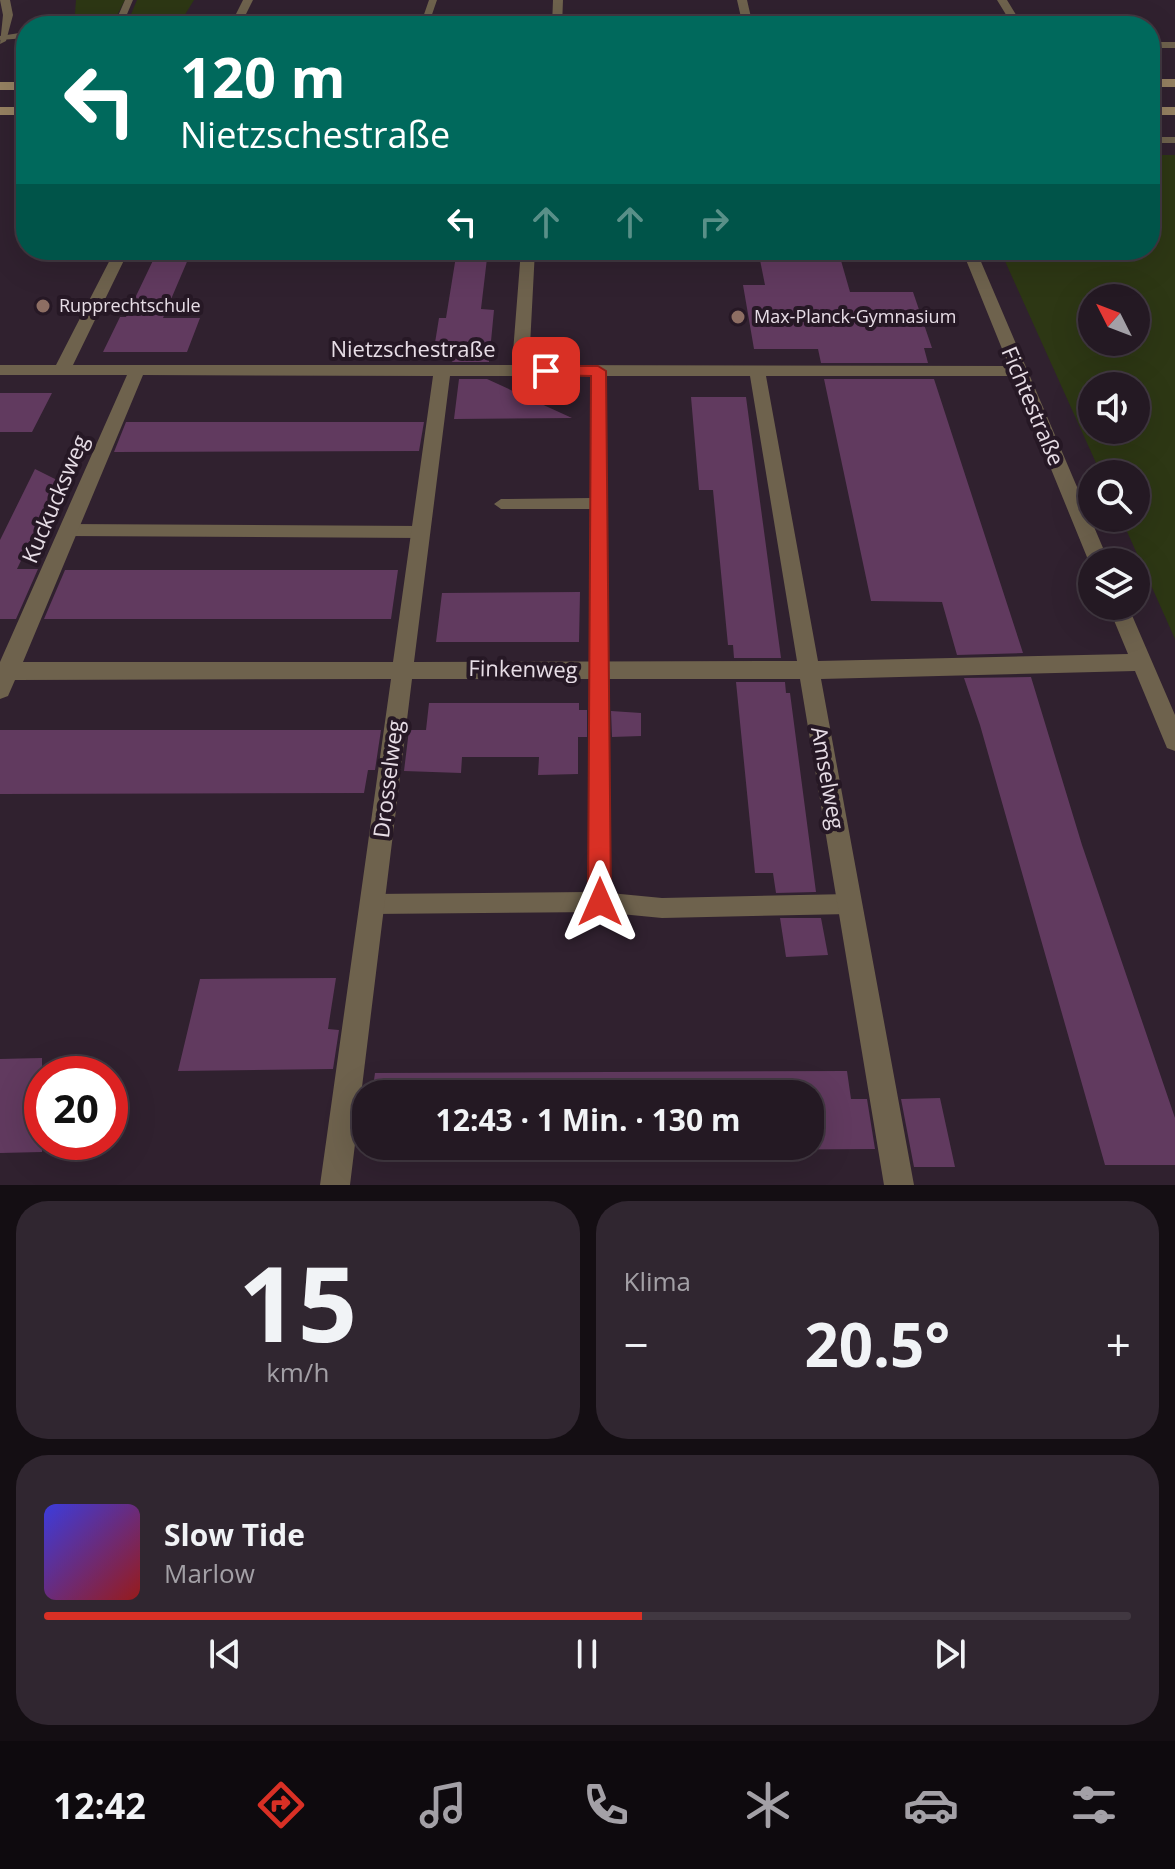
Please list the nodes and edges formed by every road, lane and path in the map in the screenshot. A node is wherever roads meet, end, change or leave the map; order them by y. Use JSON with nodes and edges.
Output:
{"nodes":[{"id":1,"x":5,"y":0,"type":"edge"},
{"id":2,"x":1,"y":39,"type":"edge"},
{"id":3,"x":117,"y":260,"type":"edge"},
{"id":4,"x":527,"y":260,"type":"edge"},
{"id":5,"x":973,"y":260,"type":"edge"},
{"id":6,"x":0,"y":370,"type":"edge"},
{"id":7,"x":62,"y":370,"type":"junction"},
{"id":8,"x":137,"y":371,"type":"junction"},
{"id":9,"x":520,"y":371,"type":"junction"},
{"id":10,"x":598,"y":371,"type":"junction"},
{"id":11,"x":757,"y":371,"type":"junction"},
{"id":12,"x":1018,"y":371,"type":"junction"},
{"id":13,"x":442,"y":372,"type":"junction"},
{"id":14,"x":599,"y":503,"type":"junction"},
{"id":15,"x":501,"y":504,"type":"dead end"},
{"id":16,"x":67,"y":530,"type":"junction"},
{"id":17,"x":421,"y":532,"type":"junction"},
{"id":18,"x":1093,"y":548,"type":"edge"},
{"id":19,"x":1124,"y":620,"type":"edge"},
{"id":20,"x":1142,"y":662,"type":"junction"},
{"id":21,"x":403,"y":668,"type":"junction"},
{"id":22,"x":599,"y":670,"type":"junction"},
{"id":23,"x":809,"y":670,"type":"junction"},
{"id":24,"x":3,"y":677,"type":"edge"},
{"id":25,"x":1175,"y":741,"type":"edge"},
{"id":26,"x":600,"y":902,"type":"junction"},
{"id":27,"x":372,"y":904,"type":"junction"},
{"id":28,"x":850,"y":904,"type":"junction"},
{"id":29,"x":335,"y":1185,"type":"edge"},
{"id":30,"x":899,"y":1185,"type":"edge"}],
"edges":[{"from":1,"to":2,"type":"street"},
{"from":3,"to":7,"type":"street"},
{"from":4,"to":9,"type":"street"},
{"from":5,"to":12,"type":"street","name":"Fichtestraße"},
{"from":6,"to":7,"type":"street","name":"Nietzschestraße"},
{"from":7,"to":8,"type":"street","name":"Nietzschestraße"},
{"from":8,"to":13,"type":"street","name":"Nietzschestraße"},
{"from":8,"to":16,"type":"street","name":"Kuckucksweg"},
{"from":9,"to":10,"type":"street","name":"Nietzschestraße"},
{"from":9,"to":13,"type":"street","name":"Nietzschestraße"},
{"from":10,"to":11,"type":"street","name":"Nietzschestraße"},
{"from":10,"to":14,"type":"lane"},
{"from":11,"to":12,"type":"street","name":"Nietzschestraße"},
{"from":11,"to":23,"type":"street","name":"Amselweg"},
{"from":12,"to":18,"type":"street","name":"Fichtestraße"},
{"from":13,"to":17,"type":"street","name":"Drosselweg"},
{"from":14,"to":15,"type":"lane"},
{"from":14,"to":22,"type":"lane"},
{"from":16,"to":17,"type":"lane"},
{"from":16,"to":24,"type":"street","name":"Kuckucksweg"},
{"from":17,"to":21,"type":"street","name":"Drosselweg"},
{"from":19,"to":20,"type":"street"},
{"from":20,"to":23,"type":"street","name":"Finkenweg"},
{"from":20,"to":25,"type":"street"},
{"from":21,"to":22,"type":"street","name":"Finkenweg"},
{"from":21,"to":24,"type":"street","name":"Finkenweg"},
{"from":21,"to":27,"type":"street","name":"Drosselweg"},
{"from":22,"to":23,"type":"street","name":"Finkenweg"},
{"from":22,"to":26,"type":"lane"},
{"from":23,"to":28,"type":"street","name":"Amselweg"},
{"from":26,"to":27,"type":"lane"},
{"from":26,"to":28,"type":"lane"},
{"from":27,"to":29,"type":"street","name":"Drosselweg"},
{"from":28,"to":30,"type":"street","name":"Amselweg"}]}
